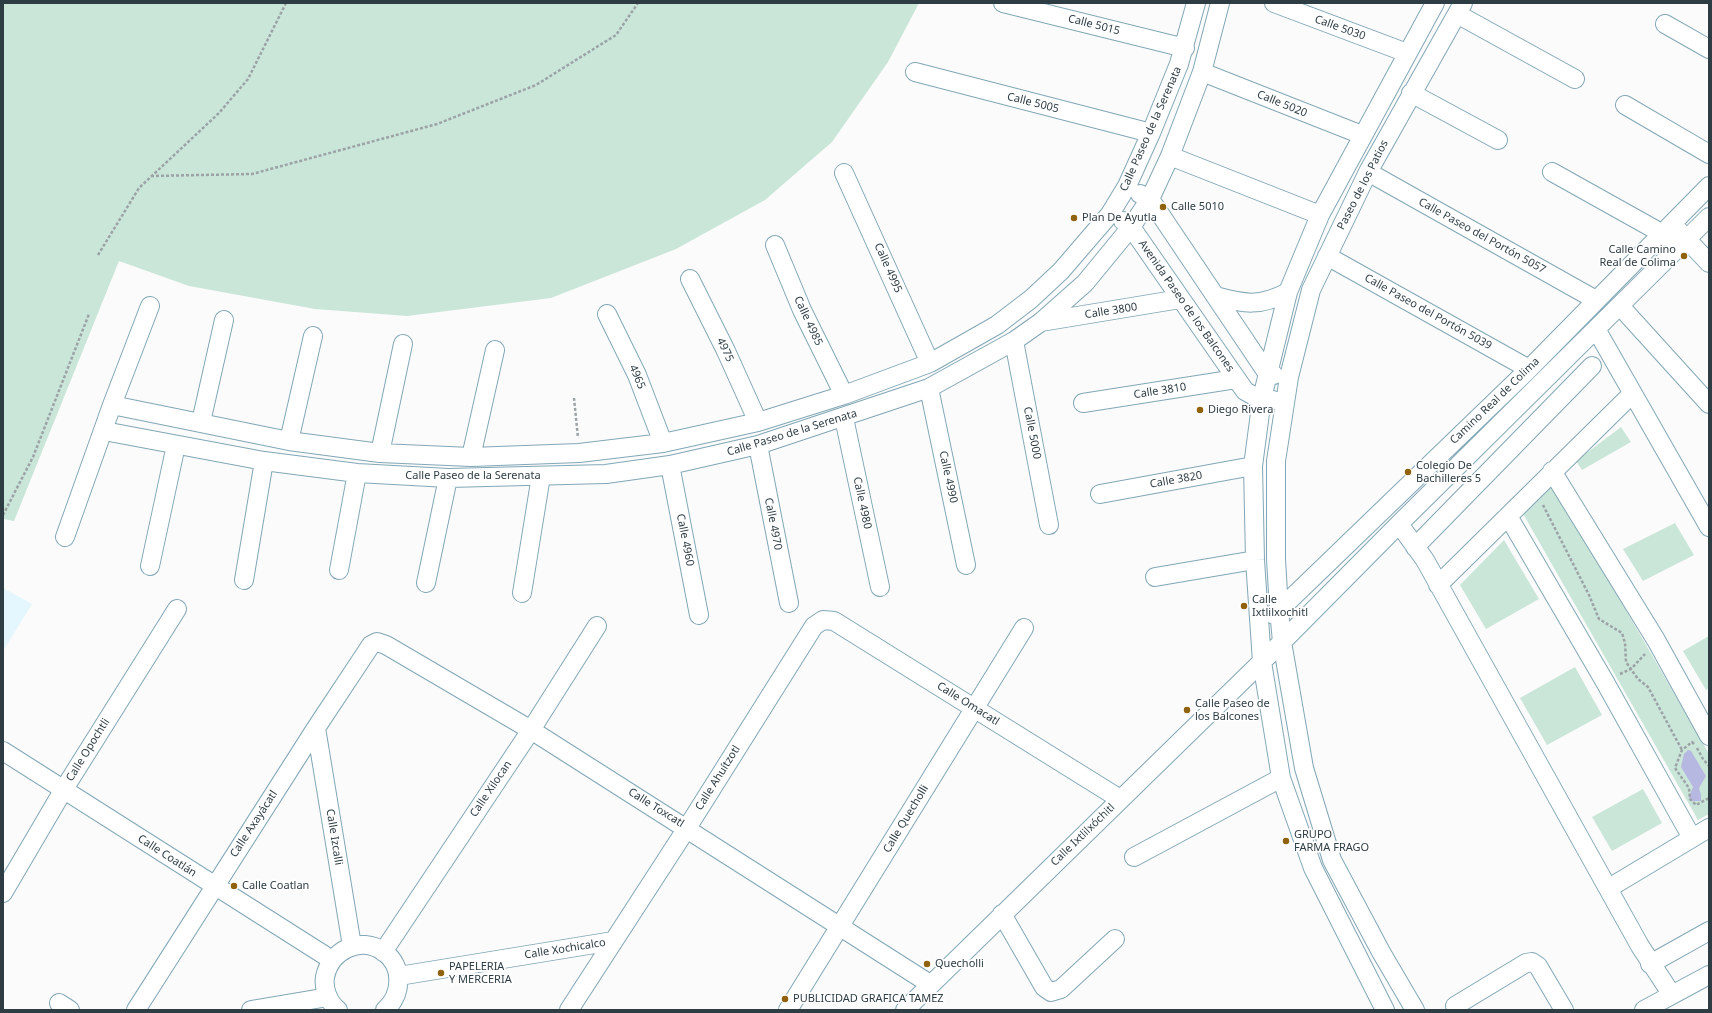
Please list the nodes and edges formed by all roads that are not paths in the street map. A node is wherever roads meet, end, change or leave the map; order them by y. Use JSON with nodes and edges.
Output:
{"nodes":[{"id":1,"x":1003,"y":3,"type":"edge"},
{"id":2,"x":1196,"y":3,"type":"edge"},
{"id":3,"x":1220,"y":3,"type":"edge"},
{"id":4,"x":1274,"y":3,"type":"edge"},
{"id":5,"x":1435,"y":3,"type":"edge"},
{"id":6,"x":1460,"y":8,"type":"edge"},
{"id":7,"x":1665,"y":24,"type":"dead end"},
{"id":8,"x":1185,"y":48,"type":"junction"},
{"id":9,"x":1709,"y":49,"type":"edge"},
{"id":10,"x":1407,"y":53,"type":"junction"},
{"id":11,"x":915,"y":72,"type":"dead end"},
{"id":12,"x":1202,"y":72,"type":"junction"},
{"id":13,"x":1575,"y":79,"type":"dead end"},
{"id":14,"x":1412,"y":93,"type":"junction"},
{"id":15,"x":1625,"y":105,"type":"dead end"},
{"id":16,"x":1151,"y":133,"type":"junction"},
{"id":17,"x":1362,"y":135,"type":"junction"},
{"id":18,"x":1498,"y":140,"type":"dead end"},
{"id":19,"x":1709,"y":154,"type":"edge"},
{"id":20,"x":1170,"y":156,"type":"junction"},
{"id":21,"x":1368,"y":172,"type":"junction"},
{"id":22,"x":1552,"y":172,"type":"dead end"},
{"id":23,"x":844,"y":173,"type":"dead end"},
{"id":24,"x":1127,"y":186,"type":"junction"},
{"id":25,"x":1709,"y":186,"type":"edge"},
{"id":26,"x":1150,"y":199,"type":"junction"},
{"id":27,"x":1685,"y":210,"type":"junction"},
{"id":28,"x":1110,"y":214,"type":"junction"},
{"id":29,"x":1320,"y":215,"type":"junction"},
{"id":30,"x":1706,"y":224,"type":"edge"},
{"id":31,"x":1131,"y":227,"type":"junction"},
{"id":32,"x":1667,"y":228,"type":"junction"},
{"id":33,"x":1684,"y":242,"type":"junction"},
{"id":34,"x":775,"y":245,"type":"dead end"},
{"id":35,"x":1327,"y":256,"type":"junction"},
{"id":36,"x":1709,"y":263,"type":"edge"},
{"id":37,"x":690,"y":279,"type":"dead end"},
{"id":38,"x":1288,"y":292,"type":"junction"},
{"id":39,"x":1214,"y":296,"type":"junction"},
{"id":40,"x":1180,"y":299,"type":"junction"},
{"id":41,"x":1596,"y":300,"type":"junction"},
{"id":42,"x":150,"y":306,"type":"dead end"},
{"id":43,"x":1620,"y":306,"type":"junction"},
{"id":44,"x":608,"y":314,"type":"dead end"},
{"id":45,"x":224,"y":320,"type":"dead end"},
{"id":46,"x":1041,"y":322,"type":"junction"},
{"id":47,"x":1596,"y":330,"type":"junction"},
{"id":48,"x":313,"y":336,"type":"dead end"},
{"id":49,"x":1014,"y":341,"type":"junction"},
{"id":50,"x":403,"y":344,"type":"dead end"},
{"id":51,"x":495,"y":350,"type":"dead end"},
{"id":52,"x":930,"y":363,"type":"junction"},
{"id":53,"x":1592,"y":366,"type":"dead end"},
{"id":54,"x":1529,"y":369,"type":"junction"},
{"id":55,"x":1267,"y":373,"type":"junction"},
{"id":56,"x":1289,"y":378,"type":"junction"},
{"id":57,"x":1236,"y":379,"type":"junction"},
{"id":58,"x":929,"y":388,"type":"junction"},
{"id":59,"x":1632,"y":394,"type":"junction"},
{"id":60,"x":844,"y":395,"type":"junction"},
{"id":61,"x":1262,"y":398,"type":"junction"},
{"id":62,"x":1284,"y":402,"type":"junction"},
{"id":63,"x":1084,"y":403,"type":"dead end"},
{"id":64,"x":1709,"y":404,"type":"edge"},
{"id":65,"x":108,"y":418,"type":"junction"},
{"id":66,"x":844,"y":418,"type":"junction"},
{"id":67,"x":201,"y":422,"type":"junction"},
{"id":68,"x":758,"y":422,"type":"junction"},
{"id":69,"x":289,"y":441,"type":"junction"},
{"id":70,"x":663,"y":442,"type":"junction"},
{"id":71,"x":176,"y":445,"type":"junction"},
{"id":72,"x":758,"y":445,"type":"junction"},
{"id":73,"x":380,"y":453,"type":"junction"},
{"id":74,"x":471,"y":457,"type":"junction"},
{"id":75,"x":264,"y":461,"type":"junction"},
{"id":76,"x":670,"y":465,"type":"junction"},
{"id":77,"x":1253,"y":466,"type":"junction"},
{"id":78,"x":1552,"y":471,"type":"junction"},
{"id":79,"x":357,"y":473,"type":"junction"},
{"id":80,"x":541,"y":476,"type":"junction"},
{"id":81,"x":448,"y":478,"type":"junction"},
{"id":82,"x":1405,"y":488,"type":"junction"},
{"id":83,"x":1100,"y":494,"type":"dead end"},
{"id":84,"x":1419,"y":504,"type":"junction"},
{"id":85,"x":1508,"y":516,"type":"junction"},
{"id":86,"x":1399,"y":524,"type":"junction"},
{"id":87,"x":1049,"y":525,"type":"dead end"},
{"id":88,"x":1709,"y":527,"type":"edge"},
{"id":89,"x":65,"y":537,"type":"dead end"},
{"id":90,"x":1415,"y":547,"type":"junction"},
{"id":91,"x":1255,"y":560,"type":"junction"},
{"id":92,"x":966,"y":565,"type":"dead end"},
{"id":93,"x":150,"y":566,"type":"dead end"},
{"id":94,"x":339,"y":570,"type":"dead end"},
{"id":95,"x":1155,"y":577,"type":"dead end"},
{"id":96,"x":244,"y":580,"type":"dead end"},
{"id":97,"x":426,"y":584,"type":"dead end"},
{"id":98,"x":1438,"y":585,"type":"junction"},
{"id":99,"x":880,"y":587,"type":"dead end"},
{"id":100,"x":522,"y":593,"type":"dead end"},
{"id":101,"x":789,"y":603,"type":"dead end"},
{"id":102,"x":176,"y":609,"type":"dead end"},
{"id":103,"x":1279,"y":610,"type":"junction"},
{"id":104,"x":699,"y":615,"type":"dead end"},
{"id":105,"x":597,"y":626,"type":"dead end"},
{"id":106,"x":814,"y":626,"type":"joint"},
{"id":107,"x":1024,"y":628,"type":"dead end"},
{"id":108,"x":1260,"y":629,"type":"junction"},
{"id":109,"x":377,"y":642,"type":"joint"},
{"id":110,"x":1282,"y":642,"type":"junction"},
{"id":111,"x":1262,"y":662,"type":"junction"},
{"id":112,"x":974,"y":708,"type":"junction"},
{"id":113,"x":316,"y":728,"type":"junction"},
{"id":114,"x":531,"y":730,"type":"junction"},
{"id":115,"x":1709,"y":736,"type":"edge"},
{"id":116,"x":3,"y":751,"type":"edge"},
{"id":117,"x":1281,"y":778,"type":"junction"},
{"id":118,"x":64,"y":789,"type":"junction"},
{"id":119,"x":1120,"y":799,"type":"junction"},
{"id":120,"x":687,"y":828,"type":"junction"},
{"id":121,"x":1709,"y":828,"type":"edge"},
{"id":122,"x":1692,"y":838,"type":"junction"},
{"id":123,"x":1134,"y":857,"type":"dead end"},
{"id":124,"x":214,"y":887,"type":"junction"},
{"id":125,"x":1609,"y":888,"type":"junction"},
{"id":126,"x":3,"y":893,"type":"edge"},
{"id":127,"x":1002,"y":914,"type":"junction"},
{"id":128,"x":841,"y":926,"type":"junction"},
{"id":129,"x":1709,"y":931,"type":"edge"},
{"id":130,"x":1115,"y":939,"type":"dead end"},
{"id":131,"x":614,"y":941,"type":"junction"},
{"id":132,"x":352,"y":946,"type":"junction"},
{"id":133,"x":383,"y":952,"type":"junction"},
{"id":134,"x":332,"y":960,"type":"junction"},
{"id":135,"x":1650,"y":964,"type":"junction"},
{"id":136,"x":1709,"y":975,"type":"edge"},
{"id":137,"x":398,"y":976,"type":"junction"},
{"id":138,"x":930,"y":984,"type":"junction"},
{"id":139,"x":1672,"y":995,"type":"junction"},
{"id":140,"x":333,"y":1003,"type":"edge"},
{"id":141,"x":1455,"y":1006,"type":"dead end"},
{"id":142,"x":392,"y":1008,"type":"edge"},
{"id":143,"x":136,"y":1010,"type":"edge"},
{"id":144,"x":252,"y":1010,"type":"edge"},
{"id":145,"x":569,"y":1010,"type":"edge"},
{"id":146,"x":788,"y":1010,"type":"edge"},
{"id":147,"x":905,"y":1010,"type":"edge"},
{"id":148,"x":1385,"y":1010,"type":"edge"},
{"id":149,"x":1415,"y":1010,"type":"edge"},
{"id":150,"x":1564,"y":1010,"type":"edge"},
{"id":151,"x":1644,"y":1010,"type":"edge"}],
"edges":[{"from":1,"to":8,"type":"street","name":"Calle 5015"},
{"from":2,"to":8,"type":"street","name":"Calle Paseo de la Serenata"},
{"from":3,"to":12,"type":"street","name":"Calle Paseo de la Serenata"},
{"from":4,"to":10,"type":"street","name":"Calle 5030"},
{"from":5,"to":10,"type":"street"},
{"from":6,"to":13,"type":"street"},
{"from":6,"to":14,"type":"street","name":"Paseo de los Patios"},
{"from":7,"to":9,"type":"street"},
{"from":8,"to":16,"type":"street","name":"Calle Paseo de la Serenata"},
{"from":10,"to":17,"type":"street"},
{"from":11,"to":16,"type":"street","name":"Calle 5005"},
{"from":12,"to":17,"type":"street","name":"Calle 5020"},
{"from":12,"to":20,"type":"street","name":"Calle Paseo de la Serenata"},
{"from":14,"to":18,"type":"street"},
{"from":14,"to":21,"type":"street","name":"Paseo de los Patios"},
{"from":15,"to":19,"type":"street"},
{"from":16,"to":24,"type":"street","name":"Calle Paseo de la Serenata"},
{"from":17,"to":29,"type":"street"},
{"from":20,"to":26,"type":"street","name":"Calle Paseo de la Serenata"},
{"from":20,"to":29,"type":"street"},
{"from":21,"to":35,"type":"street","name":"Paseo de los Patios"},
{"from":21,"to":41,"type":"street","name":"Calle Paseo del Portón 5057"},
{"from":22,"to":32,"type":"street"},
{"from":23,"to":52,"type":"street","name":"Calle 4995"},
{"from":24,"to":26,"type":"street"},
{"from":24,"to":28,"type":"street","name":"Calle Paseo de la Serenata"},
{"from":25,"to":27,"type":"street","name":"Camino Real de Colima"},
{"from":26,"to":31,"type":"street","name":"Calle Paseo de la Serenata"},
{"from":26,"to":39,"type":"street"},
{"from":27,"to":30,"type":"street"},
{"from":27,"to":32,"type":"street","name":"Camino Real de Colima"},
{"from":28,"to":31,"type":"street","name":"Avenida Paseo de los Balcones"},
{"from":28,"to":52,"type":"street","name":"Calle Paseo de la Serenata"},
{"from":29,"to":38,"type":"street"},
{"from":30,"to":33,"type":"street","name":"Camino Real de Colima"},
{"from":31,"to":40,"type":"street","name":"Avenida Paseo de los Balcones"},
{"from":31,"to":46,"type":"street","name":"Calle Paseo de la Serenata"},
{"from":32,"to":33,"type":"street"},
{"from":32,"to":41,"type":"street","name":"Camino Real de Colima"},
{"from":33,"to":36,"type":"street"},
{"from":33,"to":43,"type":"street","name":"Camino Real de Colima"},
{"from":34,"to":60,"type":"street","name":"Calle 4985"},
{"from":35,"to":54,"type":"street","name":"Calle Paseo del Portón 5039"},
{"from":35,"to":56,"type":"street","name":"Paseo de los Patios"},
{"from":37,"to":68,"type":"street","name":"4975"},
{"from":38,"to":39,"type":"street"},
{"from":38,"to":55,"type":"street"},
{"from":39,"to":55,"type":"street"},
{"from":40,"to":46,"type":"street","name":"Calle 3800"},
{"from":40,"to":57,"type":"street","name":"Avenida Paseo de los Balcones"},
{"from":41,"to":54,"type":"street","name":"Camino Real de Colima"},
{"from":42,"to":65,"type":"street"},
{"from":43,"to":47,"type":"street","name":"Camino Real de Colima"},
{"from":43,"to":64,"type":"street"},
{"from":44,"to":70,"type":"street","name":"4965"},
{"from":45,"to":67,"type":"street"},
{"from":46,"to":49,"type":"street","name":"Calle Paseo de la Serenata"},
{"from":47,"to":59,"type":"street"},
{"from":47,"to":84,"type":"street","name":"Camino Real de Colima"},
{"from":48,"to":69,"type":"street"},
{"from":49,"to":58,"type":"street","name":"Calle Paseo de la Serenata"},
{"from":49,"to":87,"type":"street","name":"Calle 5000"},
{"from":50,"to":73,"type":"street"},
{"from":51,"to":74,"type":"street"},
{"from":52,"to":60,"type":"street","name":"Calle Paseo de la Serenata"},
{"from":53,"to":90,"type":"street"},
{"from":54,"to":82,"type":"street","name":"Camino Real de Colima"},
{"from":55,"to":56,"type":"street"},
{"from":55,"to":61,"type":"street"},
{"from":56,"to":62,"type":"street"},
{"from":57,"to":61,"type":"street","name":"Avenida Paseo de los Balcones"},
{"from":57,"to":63,"type":"street","name":"Calle 3810"},
{"from":58,"to":66,"type":"street","name":"Calle Paseo de la Serenata"},
{"from":58,"to":92,"type":"street","name":"Calle 4990"},
{"from":59,"to":78,"type":"street"},
{"from":59,"to":88,"type":"street"},
{"from":60,"to":68,"type":"street","name":"Calle Paseo de la Serenata"},
{"from":61,"to":62,"type":"street","name":"Avenida Paseo de los Balcones"},
{"from":61,"to":77,"type":"street"},
{"from":62,"to":103,"type":"street"},
{"from":65,"to":67,"type":"street","name":"Calle Paseo de la Serenata"},
{"from":65,"to":71,"type":"street","name":"Calle Paseo de la Serenata"},
{"from":65,"to":89,"type":"street"},
{"from":66,"to":72,"type":"street","name":"Calle Paseo de la Serenata"},
{"from":66,"to":99,"type":"street","name":"Calle 4980"},
{"from":67,"to":69,"type":"street","name":"Calle Paseo de la Serenata"},
{"from":68,"to":70,"type":"street","name":"Calle Paseo de la Serenata"},
{"from":69,"to":73,"type":"street","name":"Calle Paseo de la Serenata"},
{"from":70,"to":74,"type":"street","name":"Calle Paseo de la Serenata"},
{"from":71,"to":75,"type":"street","name":"Calle Paseo de la Serenata"},
{"from":71,"to":93,"type":"street"},
{"from":72,"to":76,"type":"street","name":"Calle Paseo de la Serenata"},
{"from":72,"to":101,"type":"street","name":"Calle 4970"},
{"from":73,"to":74,"type":"street","name":"Calle Paseo de la Serenata"},
{"from":75,"to":79,"type":"street","name":"Calle Paseo de la Serenata"},
{"from":75,"to":96,"type":"street"},
{"from":76,"to":80,"type":"street","name":"Calle Paseo de la Serenata"},
{"from":76,"to":104,"type":"street","name":"Calle 4960"},
{"from":77,"to":83,"type":"street","name":"Calle 3820"},
{"from":77,"to":91,"type":"street"},
{"from":78,"to":85,"type":"street"},
{"from":78,"to":115,"type":"street"},
{"from":79,"to":81,"type":"street","name":"Calle Paseo de la Serenata"},
{"from":79,"to":94,"type":"street"},
{"from":80,"to":81,"type":"street","name":"Calle Paseo de la Serenata"},
{"from":80,"to":100,"type":"street"},
{"from":81,"to":97,"type":"street"},
{"from":82,"to":84,"type":"street"},
{"from":82,"to":103,"type":"street","name":"Camino Real de Colima"},
{"from":84,"to":86,"type":"street","name":"Camino Real de Colima"},
{"from":85,"to":98,"type":"street"},
{"from":85,"to":122,"type":"street"},
{"from":86,"to":90,"type":"street"},
{"from":86,"to":110,"type":"street","name":"Camino Real de Colima"},
{"from":90,"to":98,"type":"street"},
{"from":91,"to":95,"type":"street"},
{"from":91,"to":108,"type":"street"},
{"from":98,"to":125,"type":"street"},
{"from":102,"to":118,"type":"street","name":"Calle Opochtli"},
{"from":103,"to":108,"type":"street","name":"Camino Real de Colima"},
{"from":103,"to":110,"type":"street"},
{"from":105,"to":114,"type":"street","name":"Calle Xilocan"},
{"from":106,"to":112,"type":"street","name":"Calle Omacatl"},
{"from":106,"to":120,"type":"street","name":"Calle Ahuítzotl"},
{"from":107,"to":112,"type":"street","name":"Calle Quecholli"},
{"from":108,"to":111,"type":"street"},
{"from":109,"to":113,"type":"street","name":"Calle Axayácatl"},
{"from":109,"to":114,"type":"street","name":"Calle Toxcatl"},
{"from":110,"to":111,"type":"street","name":"Camino Real de Colima"},
{"from":110,"to":149,"type":"street"},
{"from":111,"to":117,"type":"street"},
{"from":111,"to":119,"type":"street","name":"Calle Ixtlilxóchitl"},
{"from":112,"to":119,"type":"street","name":"Calle Omacatl"},
{"from":112,"to":128,"type":"street","name":"Calle Quecholli"},
{"from":113,"to":124,"type":"street","name":"Calle Axayácatl"},
{"from":113,"to":132,"type":"street","name":"Calle Izcalli"},
{"from":114,"to":120,"type":"street","name":"Calle Toxcatl"},
{"from":114,"to":133,"type":"street","name":"Calle Xilocan"},
{"from":116,"to":118,"type":"street","name":"Calle Coatlán"},
{"from":117,"to":123,"type":"street"},
{"from":117,"to":148,"type":"street"},
{"from":118,"to":124,"type":"street","name":"Calle Coatlán"},
{"from":118,"to":126,"type":"street","name":"Calle Opochtli"},
{"from":119,"to":127,"type":"street","name":"Calle Ixtlilxóchitl"},
{"from":120,"to":128,"type":"street","name":"Calle Toxcatl"},
{"from":120,"to":131,"type":"street","name":"Calle Ahuítzotl"},
{"from":121,"to":122,"type":"street"},
{"from":122,"to":125,"type":"street"},
{"from":124,"to":134,"type":"street","name":"Calle Coatlán"},
{"from":124,"to":143,"type":"street","name":"Calle Axayácatl"},
{"from":125,"to":135,"type":"street"},
{"from":127,"to":130,"type":"street"},
{"from":127,"to":138,"type":"street","name":"Calle Ixtlilxóchitl"},
{"from":128,"to":138,"type":"street","name":"Calle Toxcatl"},
{"from":128,"to":146,"type":"street","name":"Calle Quecholli"},
{"from":129,"to":135,"type":"street"},
{"from":131,"to":137,"type":"street","name":"Calle Xochicalco"},
{"from":131,"to":145,"type":"street","name":"Calle Ahuítzotl"},
{"from":132,"to":133,"type":"street"},
{"from":132,"to":134,"type":"street"},
{"from":133,"to":137,"type":"street"},
{"from":134,"to":140,"type":"street"},
{"from":135,"to":139,"type":"street"},
{"from":136,"to":139,"type":"street"},
{"from":137,"to":142,"type":"street"},
{"from":138,"to":147,"type":"street","name":"Calle Ixtlilxóchitl"},
{"from":139,"to":151,"type":"street"},
{"from":140,"to":144,"type":"street"},
{"from":141,"to":150,"type":"street"}]}
